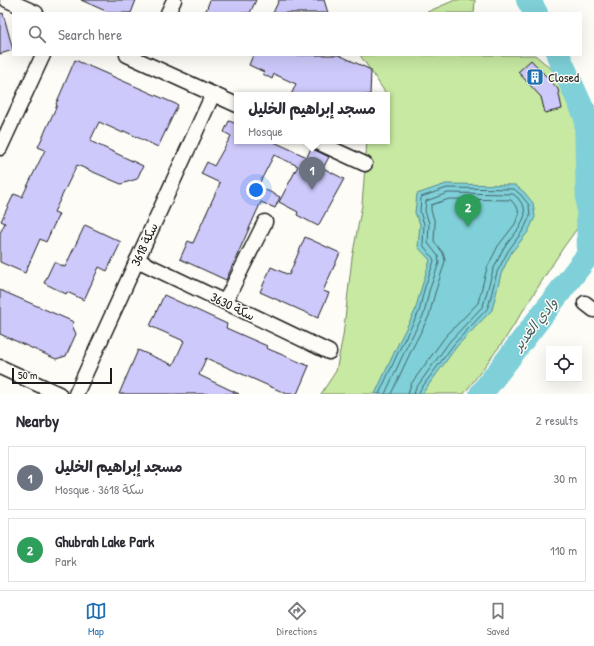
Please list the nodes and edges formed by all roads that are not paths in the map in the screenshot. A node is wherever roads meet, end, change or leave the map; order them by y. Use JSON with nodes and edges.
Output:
{"nodes":[{"id":1,"x":7,"y":0,"type":"edge"},
{"id":2,"x":174,"y":0,"type":"edge"},
{"id":3,"x":34,"y":12,"type":"edge"},
{"id":4,"x":168,"y":12,"type":"edge"},
{"id":5,"x":43,"y":56,"type":"edge"},
{"id":6,"x":132,"y":56,"type":"edge"},
{"id":7,"x":146,"y":59,"type":"edge"},
{"id":8,"x":213,"y":94,"type":"junction"},
{"id":9,"x":234,"y":104,"type":"edge"},
{"id":10,"x":322,"y":144,"type":"edge"},
{"id":11,"x":0,"y":148,"type":"edge"},
{"id":12,"x":366,"y":164,"type":"dead end"},
{"id":13,"x":265,"y":222,"type":"dead end"},
{"id":14,"x":137,"y":260,"type":"junction"},
{"id":15,"x":225,"y":302,"type":"junction"},
{"id":16,"x":329,"y":352,"type":"dead end"},
{"id":17,"x":0,"y":367,"type":"edge"},
{"id":18,"x":59,"y":394,"type":"edge"},
{"id":19,"x":76,"y":394,"type":"edge"}],
"edges":[{"from":1,"to":3,"type":"street"},
{"from":2,"to":4,"type":"street"},
{"from":5,"to":11,"type":"street"},
{"from":6,"to":7,"type":"street"},
{"from":7,"to":8,"type":"street"},
{"from":8,"to":9,"type":"street"},
{"from":8,"to":14,"type":"street","name":"سكة 3618"},
{"from":10,"to":12,"type":"street"},
{"from":13,"to":15,"type":"street"},
{"from":14,"to":15,"type":"street","name":"سكة 3630"},
{"from":14,"to":19,"type":"street","name":"سكة 3618"},
{"from":15,"to":16,"type":"street","name":"سكة 3630"},
{"from":17,"to":18,"type":"street"}]}
